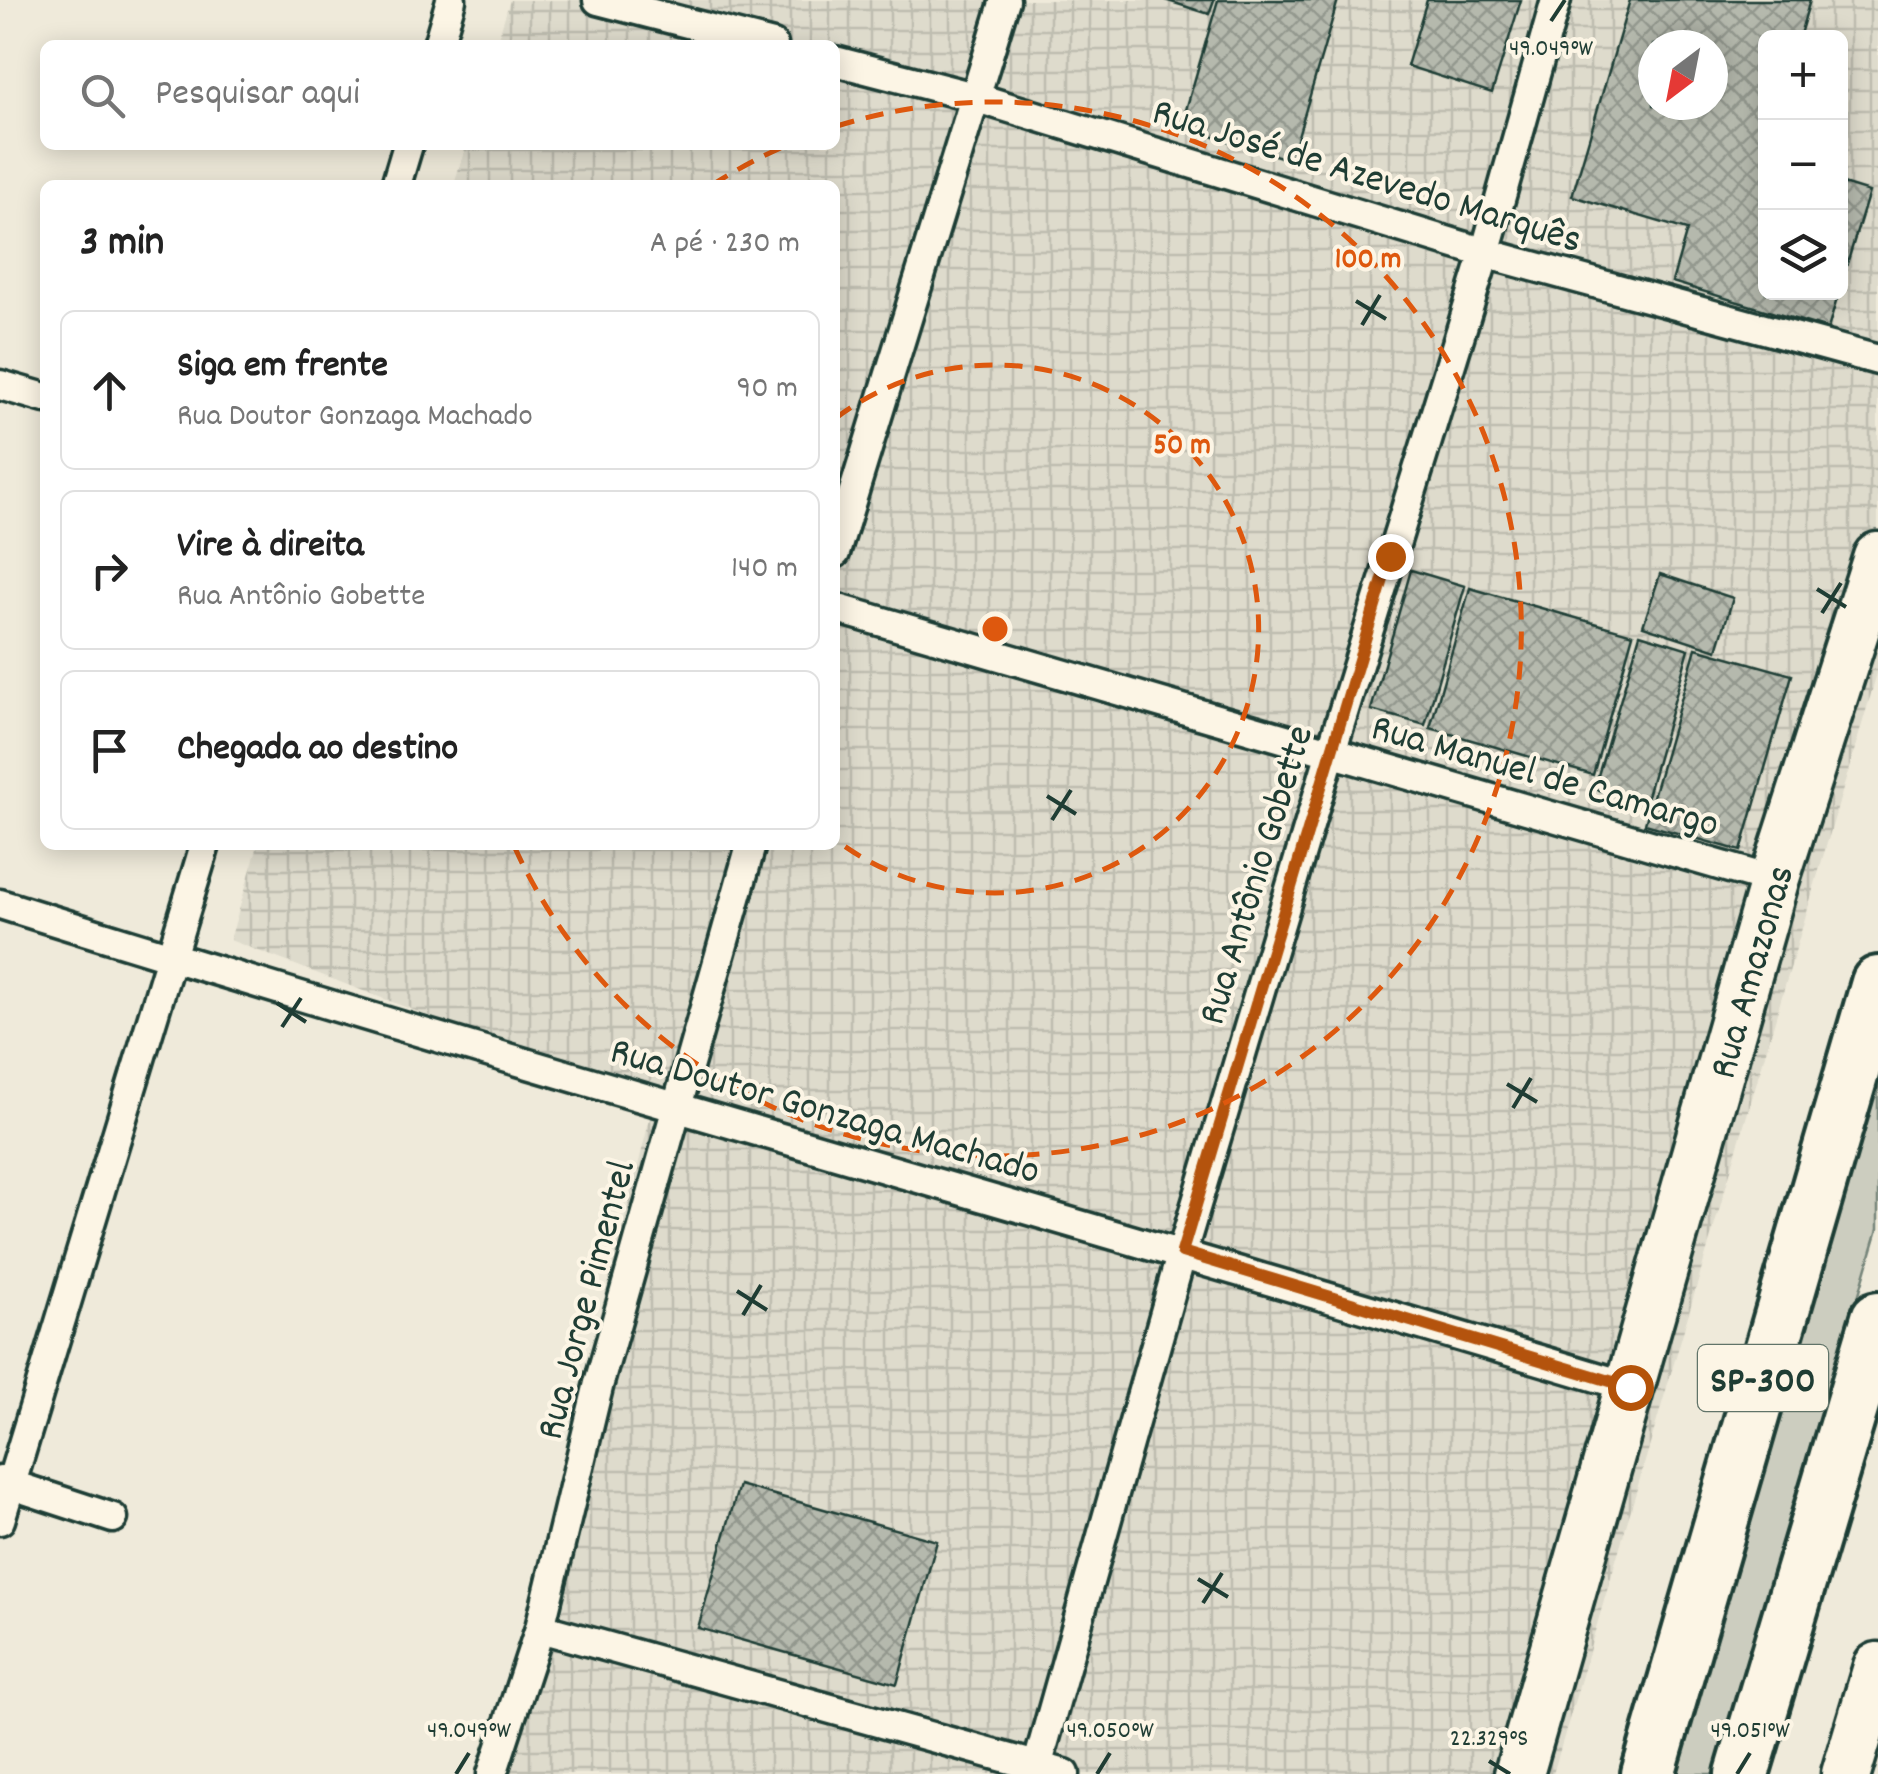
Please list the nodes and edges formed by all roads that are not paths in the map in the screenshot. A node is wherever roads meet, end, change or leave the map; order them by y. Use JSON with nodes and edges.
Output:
{"nodes":[{"id":1,"x":451,"y":0,"type":"edge"},
{"id":2,"x":598,"y":0,"type":"edge"},
{"id":3,"x":1005,"y":0,"type":"edge"},
{"id":4,"x":1556,"y":0,"type":"edge"},
{"id":5,"x":439,"y":40,"type":"edge"},
{"id":6,"x":754,"y":40,"type":"edge"},
{"id":7,"x":840,"y":62,"type":"edge"},
{"id":8,"x":974,"y":97,"type":"junction"},
{"id":9,"x":406,"y":150,"type":"edge"},
{"id":10,"x":398,"y":180,"type":"edge"},
{"id":11,"x":1485,"y":252,"type":"junction"},
{"id":12,"x":1878,"y":360,"type":"edge"},
{"id":13,"x":0,"y":385,"type":"edge"},
{"id":14,"x":40,"y":397,"type":"edge"},
{"id":15,"x":840,"y":538,"type":"edge"},
{"id":16,"x":1878,"y":557,"type":"edge"},
{"id":17,"x":840,"y":609,"type":"edge"},
{"id":18,"x":1330,"y":752,"type":"junction"},
{"id":19,"x":203,"y":850,"type":"edge"},
{"id":20,"x":751,"y":850,"type":"edge"},
{"id":21,"x":1774,"y":882,"type":"junction"},
{"id":22,"x":0,"y":904,"type":"edge"},
{"id":23,"x":172,"y":958,"type":"junction"},
{"id":24,"x":1878,"y":982,"type":"edge"},
{"id":25,"x":677,"y":1108,"type":"junction"},
{"id":26,"x":1182,"y":1252,"type":"junction"},
{"id":27,"x":1878,"y":1318,"type":"edge"},
{"id":28,"x":1630,"y":1387,"type":"junction"},
{"id":29,"x":5,"y":1483,"type":"edge"},
{"id":30,"x":112,"y":1518,"type":"dead end"},
{"id":31,"x":0,"y":1520,"type":"edge"},
{"id":32,"x":540,"y":1628,"type":"junction"},
{"id":33,"x":1878,"y":1668,"type":"edge"},
{"id":34,"x":1036,"y":1770,"type":"edge"},
{"id":35,"x":492,"y":1774,"type":"edge"},
{"id":36,"x":1065,"y":1774,"type":"edge"},
{"id":37,"x":1520,"y":1774,"type":"edge"},
{"id":38,"x":1648,"y":1774,"type":"edge"},
{"id":39,"x":1742,"y":1774,"type":"edge"},
{"id":40,"x":1846,"y":1774,"type":"edge"}],
"edges":[{"from":1,"to":5,"type":"street"},
{"from":2,"to":6,"type":"street"},
{"from":3,"to":8,"type":"street"},
{"from":4,"to":11,"type":"street","name":"Rua Antônio Gobette"},
{"from":7,"to":8,"type":"street","name":"Rua José de Azevedo Marquês"},
{"from":8,"to":11,"type":"street","name":"Rua José de Azevedo Marquês"},
{"from":8,"to":15,"type":"street"},
{"from":9,"to":10,"type":"street"},
{"from":11,"to":12,"type":"street","name":"Rua José de Azevedo Marquês"},
{"from":11,"to":18,"type":"street","name":"Rua Antônio Gobette"},
{"from":13,"to":14,"type":"street"},
{"from":16,"to":21,"type":"highway","name":"Rua Amazonas"},
{"from":17,"to":18,"type":"street","name":"Rua Manuel de Camargo"},
{"from":18,"to":21,"type":"street","name":"Rua Manuel de Camargo"},
{"from":18,"to":26,"type":"street","name":"Rua Antônio Gobette"},
{"from":19,"to":23,"type":"street"},
{"from":20,"to":25,"type":"street","name":"Rua Jorge Pimentel"},
{"from":21,"to":28,"type":"highway","name":"Rua Amazonas"},
{"from":22,"to":23,"type":"street","name":"Rua Doutor Gonzaga Machado"},
{"from":23,"to":25,"type":"street","name":"Rua Doutor Gonzaga Machado"},
{"from":23,"to":29,"type":"street"},
{"from":24,"to":38,"type":"highway","number":"SP-300"},
{"from":25,"to":26,"type":"street","name":"Rua Doutor Gonzaga Machado"},
{"from":25,"to":32,"type":"street","name":"Rua Jorge Pimentel"},
{"from":26,"to":28,"type":"street","name":"Rua Doutor Gonzaga Machado"},
{"from":26,"to":34,"type":"street","name":"Rua Antônio Gobette"},
{"from":27,"to":39,"type":"highway","number":"SP-300"},
{"from":28,"to":37,"type":"highway","name":"Rua Amazonas"},
{"from":29,"to":30,"type":"street"},
{"from":29,"to":31,"type":"street"},
{"from":32,"to":34,"type":"street"},
{"from":32,"to":35,"type":"street","name":"Rua Jorge Pimentel"},
{"from":33,"to":40,"type":"highway"},
{"from":34,"to":36,"type":"street"}]}
